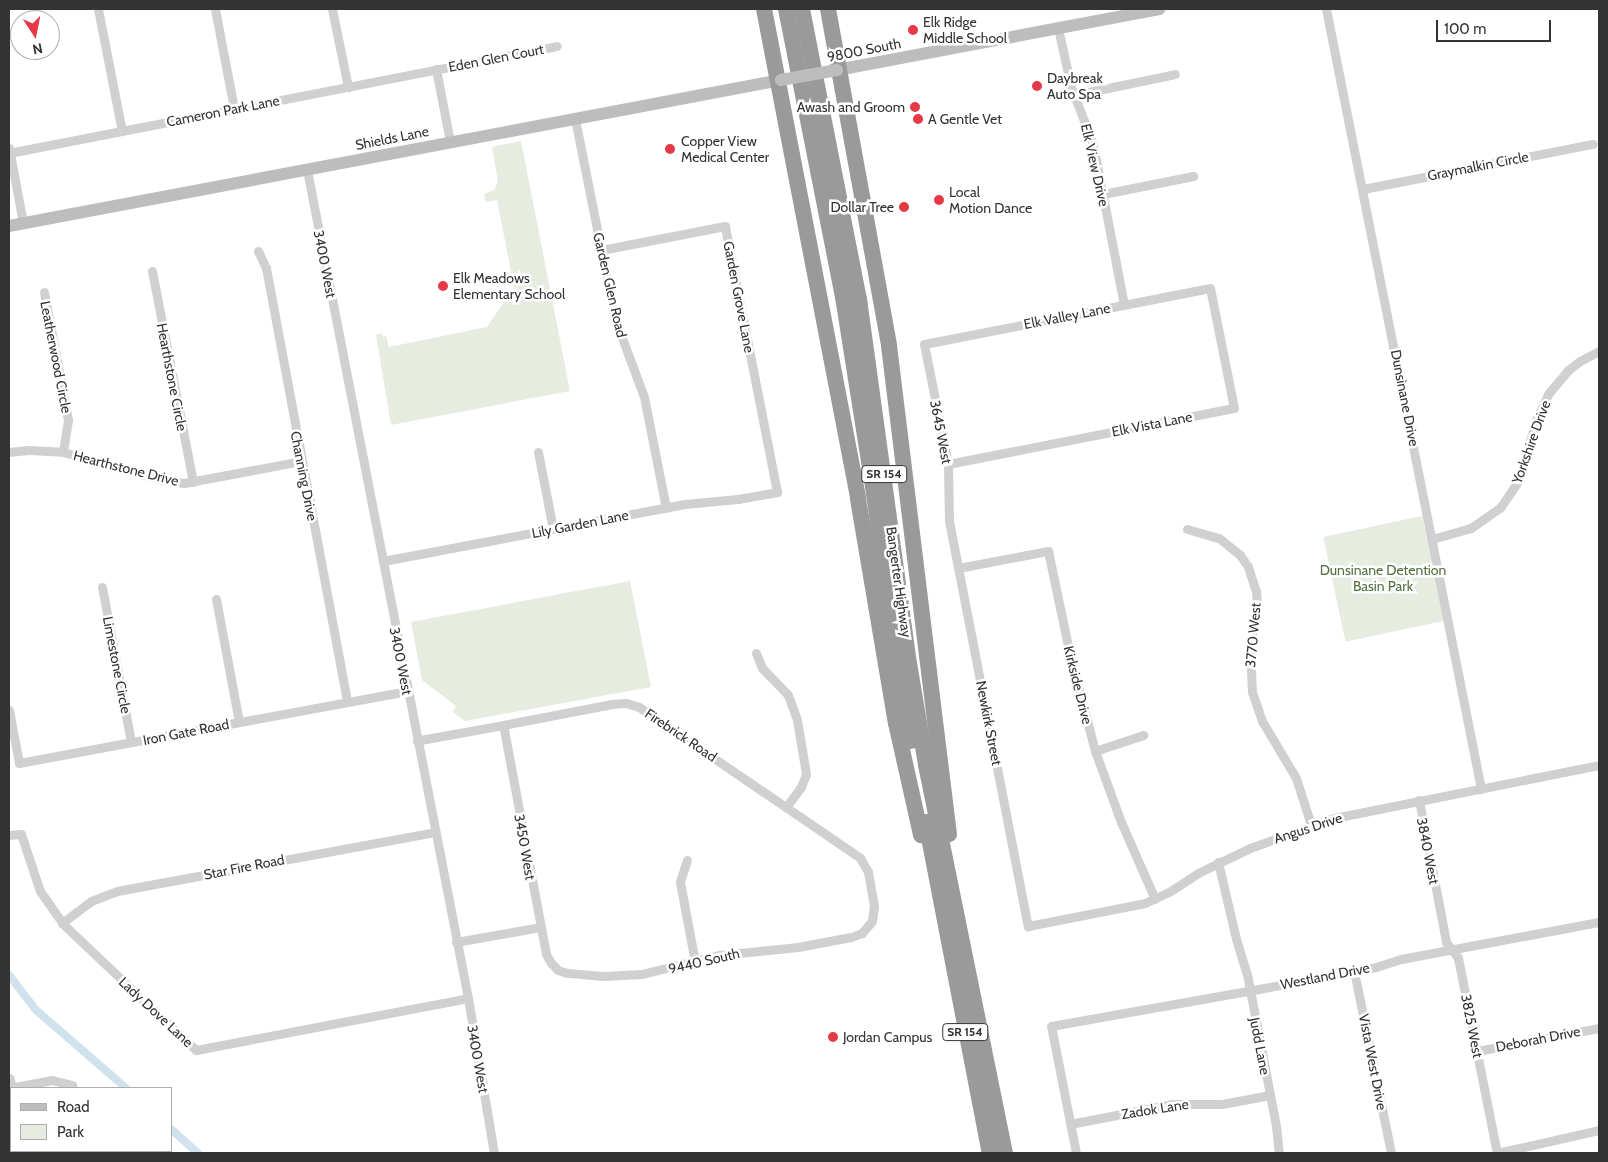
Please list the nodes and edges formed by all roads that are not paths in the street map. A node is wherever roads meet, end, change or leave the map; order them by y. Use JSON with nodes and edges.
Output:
{"nodes":[{"id":1,"x":98,"y":9,"type":"edge"},
{"id":2,"x":215,"y":9,"type":"edge"},
{"id":3,"x":332,"y":9,"type":"edge"},
{"id":4,"x":764,"y":9,"type":"edge"},
{"id":5,"x":786,"y":9,"type":"edge"},
{"id":6,"x":802,"y":9,"type":"edge"},
{"id":7,"x":828,"y":9,"type":"edge"},
{"id":8,"x":1159,"y":9,"type":"edge"},
{"id":9,"x":1326,"y":9,"type":"edge"},
{"id":10,"x":1058,"y":28,"type":"junction"},
{"id":11,"x":557,"y":46,"type":"dead end"},
{"id":12,"x":436,"y":69,"type":"junction"},
{"id":13,"x":838,"y":70,"type":"junction"},
{"id":14,"x":1174,"y":74,"type":"dead end"},
{"id":15,"x":780,"y":81,"type":"junction"},
{"id":16,"x":348,"y":87,"type":"junction"},
{"id":17,"x":1074,"y":95,"type":"junction"},
{"id":18,"x":234,"y":109,"type":"junction"},
{"id":19,"x":575,"y":118,"type":"junction"},
{"id":20,"x":122,"y":131,"type":"junction"},
{"id":21,"x":450,"y":142,"type":"junction"},
{"id":22,"x":1593,"y":144,"type":"dead end"},
{"id":23,"x":9,"y":151,"type":"edge"},
{"id":24,"x":307,"y":170,"type":"junction"},
{"id":25,"x":1193,"y":176,"type":"dead end"},
{"id":26,"x":1363,"y":189,"type":"junction"},
{"id":27,"x":1103,"y":194,"type":"junction"},
{"id":28,"x":23,"y":223,"type":"junction"},
{"id":29,"x":9,"y":226,"type":"edge"},
{"id":30,"x":601,"y":250,"type":"junction"},
{"id":31,"x":258,"y":251,"type":"dead end"},
{"id":32,"x":152,"y":271,"type":"dead end"},
{"id":33,"x":1210,"y":288,"type":"joint"},
{"id":34,"x":44,"y":292,"type":"dead end"},
{"id":35,"x":1124,"y":305,"type":"junction"},
{"id":36,"x":924,"y":344,"type":"joint"},
{"id":37,"x":1599,"y":351,"type":"edge"},
{"id":38,"x":9,"y":452,"type":"edge"},
{"id":39,"x":63,"y":452,"type":"junction"},
{"id":40,"x":538,"y":452,"type":"dead end"},
{"id":41,"x":302,"y":461,"type":"junction"},
{"id":42,"x":948,"y":464,"type":"junction"},
{"id":43,"x":193,"y":482,"type":"junction"},
{"id":44,"x":777,"y":492,"type":"joint"},
{"id":45,"x":666,"y":508,"type":"junction"},
{"id":46,"x":948,"y":521,"type":"joint"},
{"id":47,"x":553,"y":529,"type":"junction"},
{"id":48,"x":1187,"y":529,"type":"dead end"},
{"id":49,"x":1432,"y":539,"type":"junction"},
{"id":50,"x":383,"y":561,"type":"junction"},
{"id":51,"x":958,"y":568,"type":"junction"},
{"id":52,"x":102,"y":587,"type":"dead end"},
{"id":53,"x":216,"y":599,"type":"dead end"},
{"id":54,"x":756,"y":653,"type":"dead end"},
{"id":55,"x":407,"y":691,"type":"junction"},
{"id":56,"x":347,"y":702,"type":"junction"},
{"id":57,"x":9,"y":710,"type":"edge"},
{"id":58,"x":239,"y":722,"type":"junction"},
{"id":59,"x":503,"y":725,"type":"junction"},
{"id":60,"x":1143,"y":735,"type":"dead end"},
{"id":61,"x":416,"y":741,"type":"junction"},
{"id":62,"x":131,"y":742,"type":"junction"},
{"id":63,"x":1095,"y":751,"type":"junction"},
{"id":64,"x":1599,"y":765,"type":"edge"},
{"id":65,"x":1481,"y":788,"type":"junction"},
{"id":66,"x":1418,"y":800,"type":"junction"},
{"id":67,"x":786,"y":807,"type":"junction"},
{"id":68,"x":1311,"y":825,"type":"junction"},
{"id":69,"x":435,"y":832,"type":"junction"},
{"id":70,"x":9,"y":834,"type":"edge"},
{"id":71,"x":687,"y":860,"type":"dead end"},
{"id":72,"x":1218,"y":862,"type":"junction"},
{"id":73,"x":1154,"y":899,"type":"junction"},
{"id":74,"x":1438,"y":902,"type":"joint"},
{"id":75,"x":874,"y":916,"type":"joint"},
{"id":76,"x":1599,"y":922,"type":"edge"},
{"id":77,"x":62,"y":923,"type":"junction"},
{"id":78,"x":1028,"y":926,"type":"joint"},
{"id":79,"x":540,"y":927,"type":"junction"},
{"id":80,"x":954,"y":939,"type":"junction"},
{"id":81,"x":456,"y":942,"type":"junction"},
{"id":82,"x":1452,"y":950,"type":"junction"},
{"id":83,"x":695,"y":962,"type":"junction"},
{"id":84,"x":554,"y":967,"type":"joint"},
{"id":85,"x":1354,"y":971,"type":"junction"},
{"id":86,"x":1250,"y":991,"type":"junction"},
{"id":87,"x":468,"y":998,"type":"junction"},
{"id":88,"x":1599,"y":1028,"type":"edge"},
{"id":89,"x":1477,"y":1051,"type":"junction"},
{"id":90,"x":72,"y":1085,"type":"dead end"},
{"id":91,"x":10,"y":1087,"type":"edge"},
{"id":92,"x":1270,"y":1095,"type":"junction"},
{"id":93,"x":1070,"y":1124,"type":"junction"},
{"id":94,"x":991,"y":1126,"type":"junction"},
{"id":95,"x":1599,"y":1130,"type":"edge"},
{"id":96,"x":494,"y":1153,"type":"edge"},
{"id":97,"x":989,"y":1153,"type":"edge"},
{"id":98,"x":1007,"y":1153,"type":"edge"},
{"id":99,"x":1076,"y":1153,"type":"edge"},
{"id":100,"x":1279,"y":1153,"type":"edge"},
{"id":101,"x":1391,"y":1153,"type":"edge"},
{"id":102,"x":1497,"y":1153,"type":"edge"}],
"edges":[{"from":1,"to":20,"type":"street"},
{"from":2,"to":18,"type":"street"},
{"from":3,"to":16,"type":"street"},
{"from":4,"to":15,"type":"highway"},
{"from":5,"to":80,"type":"highway","name":"Bangerter Highway","number":"SR 154"},
{"from":6,"to":80,"type":"highway","name":"Bangerter Highway","number":"SR 154"},
{"from":7,"to":13,"type":"highway"},
{"from":8,"to":10,"type":"main road","name":"9800 South"},
{"from":9,"to":26,"type":"street","name":"Dunsinane Drive"},
{"from":10,"to":13,"type":"main road","name":"9800 South"},
{"from":10,"to":17,"type":"street","name":"Elk View Drive"},
{"from":11,"to":12,"type":"street","name":"Eden Glen Court"},
{"from":12,"to":16,"type":"street","name":"Cameron Park Lane"},
{"from":12,"to":21,"type":"street"},
{"from":13,"to":15,"type":"main road","name":"9800 South","bridge":true},
{"from":13,"to":80,"type":"highway"},
{"from":14,"to":17,"type":"street"},
{"from":15,"to":19,"type":"main road","name":"Shields Lane"},
{"from":15,"to":80,"type":"highway"},
{"from":16,"to":18,"type":"street","name":"Cameron Park Lane"},
{"from":17,"to":27,"type":"street","name":"Elk View Drive"},
{"from":18,"to":20,"type":"street","name":"Cameron Park Lane"},
{"from":19,"to":21,"type":"main road","name":"Shields Lane"},
{"from":19,"to":30,"type":"street","name":"Garden Glen Road"},
{"from":20,"to":23,"type":"street","name":"Cameron Park Lane"},
{"from":21,"to":24,"type":"main road","name":"Shields Lane"},
{"from":22,"to":26,"type":"street","name":"Graymalkin Circle"},
{"from":23,"to":28,"type":"street"},
{"from":24,"to":28,"type":"main road","name":"Shields Lane"},
{"from":24,"to":50,"type":"street","name":"3400 West"},
{"from":25,"to":27,"type":"street"},
{"from":26,"to":49,"type":"street","name":"Dunsinane Drive"},
{"from":27,"to":35,"type":"street","name":"Elk View Drive"},
{"from":28,"to":29,"type":"main road","name":"Shields Lane"},
{"from":30,"to":44,"type":"street","name":"Garden Grove Lane"},
{"from":30,"to":45,"type":"street","name":"Garden Glen Road"},
{"from":31,"to":41,"type":"street","name":"Channing Drive"},
{"from":32,"to":43,"type":"street","name":"Hearthstone Circle"},
{"from":33,"to":35,"type":"street","name":"Elk Valley Lane"},
{"from":33,"to":42,"type":"street","name":"Elk Vista Lane"},
{"from":34,"to":39,"type":"street","name":"Leatherwood Circle"},
{"from":35,"to":36,"type":"street","name":"Elk Valley Lane"},
{"from":36,"to":42,"type":"street","name":"3645 West"},
{"from":37,"to":49,"type":"street","name":"Yorkshire Drive"},
{"from":38,"to":39,"type":"street","name":"Hearthstone Drive"},
{"from":39,"to":43,"type":"street","name":"Hearthstone Drive"},
{"from":40,"to":47,"type":"street"},
{"from":41,"to":43,"type":"street","name":"Hearthstone Drive"},
{"from":41,"to":56,"type":"street","name":"Channing Drive"},
{"from":42,"to":46,"type":"street","name":"3645 West"},
{"from":44,"to":45,"type":"street","name":"Lily Garden Lane"},
{"from":45,"to":47,"type":"street","name":"Lily Garden Lane"},
{"from":46,"to":51,"type":"street","name":"Newkirk Street"},
{"from":47,"to":50,"type":"street","name":"Lily Garden Lane"},
{"from":48,"to":68,"type":"street","name":"3770 West"},
{"from":49,"to":65,"type":"street","name":"Dunsinane Drive"},
{"from":50,"to":55,"type":"street","name":"3400 West"},
{"from":51,"to":63,"type":"street","name":"Kirkside Drive"},
{"from":51,"to":78,"type":"street","name":"Newkirk Street"},
{"from":52,"to":62,"type":"street","name":"Limestone Circle"},
{"from":53,"to":58,"type":"street"},
{"from":54,"to":67,"type":"street"},
{"from":55,"to":56,"type":"street","name":"Iron Gate Road"},
{"from":55,"to":61,"type":"street","name":"3400 West"},
{"from":56,"to":58,"type":"street","name":"Iron Gate Road"},
{"from":57,"to":62,"type":"street","name":"Iron Gate Road"},
{"from":58,"to":62,"type":"street","name":"Iron Gate Road"},
{"from":59,"to":61,"type":"street","name":"Firebrick Road"},
{"from":59,"to":67,"type":"street","name":"Firebrick Road"},
{"from":59,"to":79,"type":"street","name":"3450 West"},
{"from":60,"to":63,"type":"street"},
{"from":61,"to":69,"type":"street","name":"3400 West"},
{"from":63,"to":73,"type":"street","name":"Kirkside Drive"},
{"from":64,"to":65,"type":"street","name":"Angus Drive"},
{"from":65,"to":66,"type":"street","name":"Angus Drive"},
{"from":66,"to":68,"type":"street","name":"Angus Drive"},
{"from":66,"to":74,"type":"street","name":"3840 West"},
{"from":67,"to":75,"type":"street","name":"Firebrick Road"},
{"from":68,"to":72,"type":"street","name":"Angus Drive"},
{"from":69,"to":77,"type":"street","name":"Star Fire Road"},
{"from":69,"to":81,"type":"street","name":"3400 West"},
{"from":70,"to":77,"type":"street","name":"Lady Dove Lane"},
{"from":71,"to":83,"type":"street"},
{"from":72,"to":73,"type":"street","name":"Angus Drive"},
{"from":72,"to":86,"type":"street","name":"Judd Lane"},
{"from":73,"to":78,"type":"street","name":"Angus Drive"},
{"from":74,"to":82,"type":"street","name":"3825 West"},
{"from":75,"to":83,"type":"street","name":"9440 South"},
{"from":76,"to":82,"type":"street","name":"Westland Drive"},
{"from":77,"to":87,"type":"street","name":"Lady Dove Lane"},
{"from":79,"to":81,"type":"street"},
{"from":79,"to":84,"type":"street","name":"3450 West"},
{"from":80,"to":94,"type":"highway","name":"Bangerter Highway","number":"SR 154"},
{"from":81,"to":87,"type":"street","name":"3400 West"},
{"from":82,"to":85,"type":"street","name":"Westland Drive"},
{"from":82,"to":89,"type":"street","name":"3825 West"},
{"from":83,"to":84,"type":"street","name":"9440 South"},
{"from":85,"to":86,"type":"street","name":"Westland Drive"},
{"from":85,"to":101,"type":"street","name":"Vista West Drive"},
{"from":86,"to":92,"type":"street","name":"Judd Lane"},
{"from":86,"to":93,"type":"street","name":"Westland Drive"},
{"from":87,"to":96,"type":"street","name":"3400 West"},
{"from":88,"to":89,"type":"street","name":"Deborah Drive"},
{"from":89,"to":102,"type":"street","name":"3825 West"},
{"from":90,"to":91,"type":"street"},
{"from":92,"to":93,"type":"street","name":"Zadok Lane"},
{"from":92,"to":100,"type":"street","name":"Judd Lane"},
{"from":93,"to":99,"type":"street"},
{"from":94,"to":97,"type":"highway"},
{"from":94,"to":98,"type":"highway"},
{"from":95,"to":102,"type":"street"}]}
